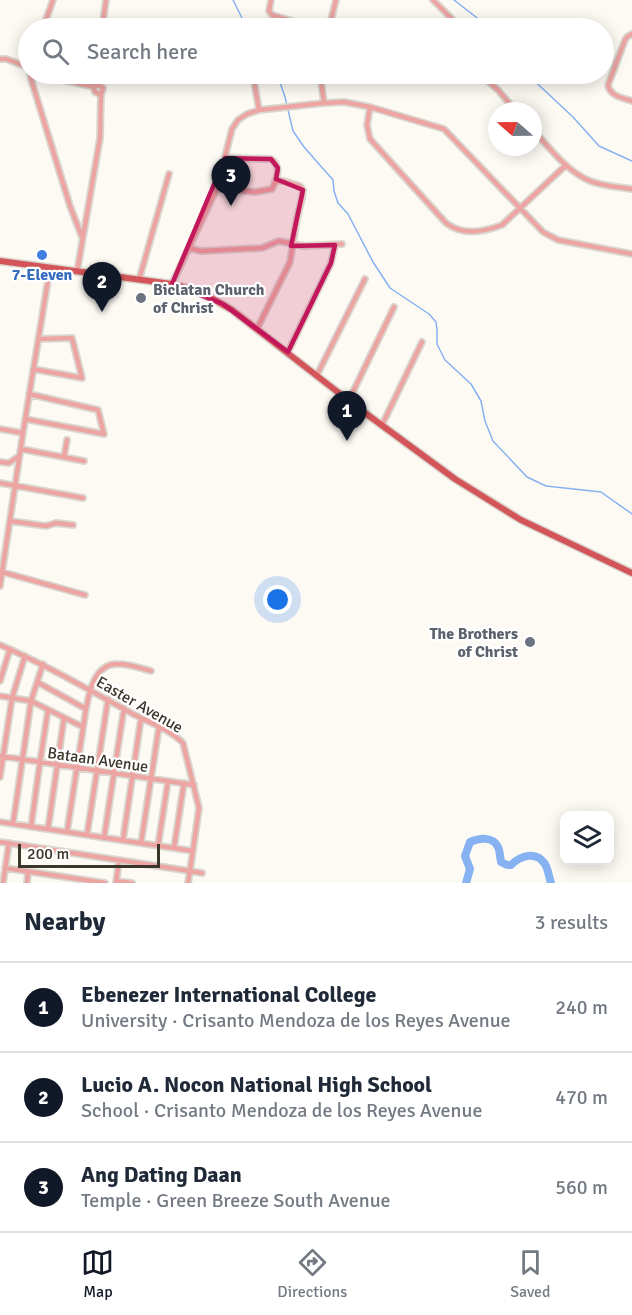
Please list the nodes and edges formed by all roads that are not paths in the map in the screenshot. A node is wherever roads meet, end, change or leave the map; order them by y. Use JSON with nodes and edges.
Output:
{"nodes":[{"id":1,"x":53,"y":0,"type":"edge"},
{"id":2,"x":106,"y":0,"type":"edge"},
{"id":3,"x":271,"y":0,"type":"edge"},
{"id":4,"x":336,"y":0,"type":"edge"},
{"id":5,"x":433,"y":0,"type":"edge"},
{"id":6,"x":47,"y":18,"type":"edge"},
{"id":7,"x":103,"y":18,"type":"edge"},
{"id":8,"x":282,"y":18,"type":"edge"},
{"id":9,"x":332,"y":18,"type":"edge"},
{"id":10,"x":451,"y":18,"type":"edge"},
{"id":11,"x":632,"y":34,"type":"edge"},
{"id":12,"x":0,"y":59,"type":"edge"},
{"id":13,"x":18,"y":63,"type":"edge"},
{"id":14,"x":614,"y":69,"type":"edge"},
{"id":15,"x":33,"y":84,"type":"edge"},
{"id":16,"x":86,"y":84,"type":"edge"},
{"id":17,"x":255,"y":84,"type":"edge"},
{"id":18,"x":321,"y":84,"type":"edge"},
{"id":19,"x":491,"y":84,"type":"edge"},
{"id":20,"x":608,"y":84,"type":"edge"},
{"id":21,"x":97,"y":86,"type":"joint"},
{"id":22,"x":632,"y":101,"type":"edge"},
{"id":23,"x":508,"y":102,"type":"edge"},
{"id":24,"x":324,"y":103,"type":"junction"},
{"id":25,"x":370,"y":107,"type":"junction"},
{"id":26,"x":259,"y":110,"type":"junction"},
{"id":27,"x":542,"y":140,"type":"edge"},
{"id":28,"x":225,"y":158,"type":"junction"},
{"id":29,"x":566,"y":165,"type":"junction"},
{"id":30,"x":169,"y":174,"type":"dead end"},
{"id":31,"x":275,"y":181,"type":"junction"},
{"id":32,"x":217,"y":188,"type":"junction"},
{"id":33,"x":632,"y":189,"type":"edge"},
{"id":34,"x":519,"y":208,"type":"junction"},
{"id":35,"x":83,"y":240,"type":"junction"},
{"id":36,"x":292,"y":244,"type":"junction"},
{"id":37,"x":342,"y":244,"type":"dead end"},
{"id":38,"x":335,"y":245,"type":"junction"},
{"id":39,"x":189,"y":248,"type":"junction"},
{"id":40,"x":632,"y":254,"type":"edge"},
{"id":41,"x":0,"y":261,"type":"edge"},
{"id":42,"x":50,"y":268,"type":"junction"},
{"id":43,"x":77,"y":272,"type":"junction"},
{"id":44,"x":365,"y":279,"type":"dead end"},
{"id":45,"x":140,"y":280,"type":"junction"},
{"id":46,"x":172,"y":284,"type":"junction"},
{"id":47,"x":394,"y":307,"type":"dead end"},
{"id":48,"x":257,"y":329,"type":"junction"},
{"id":49,"x":39,"y":339,"type":"junction"},
{"id":50,"x":422,"y":342,"type":"dead end"},
{"id":51,"x":288,"y":352,"type":"junction"},
{"id":52,"x":33,"y":369,"type":"junction"},
{"id":53,"x":317,"y":375,"type":"junction"},
{"id":54,"x":29,"y":394,"type":"junction"},
{"id":55,"x":349,"y":400,"type":"junction"},
{"id":56,"x":25,"y":419,"type":"junction"},
{"id":57,"x":382,"y":425,"type":"junction"},
{"id":58,"x":0,"y":429,"type":"edge"},
{"id":59,"x":23,"y":433,"type":"junction"},
{"id":60,"x":67,"y":440,"type":"dead end"},
{"id":61,"x":21,"y":449,"type":"junction"},
{"id":62,"x":20,"y":456,"type":"junction"},
{"id":63,"x":64,"y":458,"type":"junction"},
{"id":64,"x":0,"y":462,"type":"edge"},
{"id":65,"x":84,"y":462,"type":"dead end"},
{"id":66,"x":0,"y":483,"type":"edge"},
{"id":67,"x":15,"y":487,"type":"junction"},
{"id":68,"x":83,"y":498,"type":"dead end"},
{"id":69,"x":10,"y":521,"type":"junction"},
{"id":70,"x":73,"y":525,"type":"dead end"},
{"id":71,"x":2,"y":572,"type":"junction"},
{"id":72,"x":632,"y":573,"type":"edge"},
{"id":73,"x":0,"y":586,"type":"edge"},
{"id":74,"x":85,"y":595,"type":"dead end"},
{"id":75,"x":0,"y":645,"type":"edge"},
{"id":76,"x":10,"y":650,"type":"junction"},
{"id":77,"x":26,"y":656,"type":"junction"},
{"id":78,"x":43,"y":664,"type":"junction"},
{"id":79,"x":150,"y":671,"type":"dead end"},
{"id":80,"x":0,"y":681,"type":"edge"},
{"id":81,"x":37,"y":682,"type":"junction"},
{"id":82,"x":90,"y":689,"type":"junction"},
{"id":83,"x":0,"y":696,"type":"edge"},
{"id":84,"x":12,"y":698,"type":"junction"},
{"id":85,"x":108,"y":699,"type":"junction"},
{"id":86,"x":31,"y":701,"type":"junction"},
{"id":87,"x":124,"y":708,"type":"junction"},
{"id":88,"x":86,"y":709,"type":"junction"},
{"id":89,"x":48,"y":710,"type":"junction"},
{"id":90,"x":64,"y":718,"type":"junction"},
{"id":91,"x":141,"y":718,"type":"junction"},
{"id":92,"x":83,"y":727,"type":"junction"},
{"id":93,"x":159,"y":727,"type":"junction"},
{"id":94,"x":2,"y":756,"type":"edge"},
{"id":95,"x":22,"y":759,"type":"junction"},
{"id":96,"x":40,"y":762,"type":"junction"},
{"id":97,"x":57,"y":765,"type":"junction"},
{"id":98,"x":76,"y":768,"type":"junction"},
{"id":99,"x":96,"y":771,"type":"junction"},
{"id":100,"x":113,"y":773,"type":"junction"},
{"id":101,"x":132,"y":776,"type":"junction"},
{"id":102,"x":0,"y":777,"type":"edge"},
{"id":103,"x":151,"y":779,"type":"junction"},
{"id":104,"x":168,"y":781,"type":"junction"},
{"id":105,"x":184,"y":783,"type":"junction"},
{"id":106,"x":194,"y":785,"type":"junction"},
{"id":107,"x":0,"y":822,"type":"edge"},
{"id":108,"x":13,"y":824,"type":"junction"},
{"id":109,"x":31,"y":827,"type":"junction"},
{"id":110,"x":48,"y":829,"type":"junction"},
{"id":111,"x":67,"y":832,"type":"junction"},
{"id":112,"x":87,"y":835,"type":"junction"},
{"id":113,"x":104,"y":838,"type":"junction"},
{"id":114,"x":123,"y":840,"type":"junction"},
{"id":115,"x":0,"y":842,"type":"edge"},
{"id":116,"x":9,"y":843,"type":"junction"},
{"id":117,"x":141,"y":843,"type":"junction"},
{"id":118,"x":158,"y":846,"type":"junction"},
{"id":119,"x":174,"y":848,"type":"junction"},
{"id":120,"x":193,"y":851,"type":"junction"},
{"id":121,"x":119,"y":860,"type":"junction"},
{"id":122,"x":3,"y":870,"type":"edge"},
{"id":123,"x":190,"y":871,"type":"junction"},
{"id":124,"x":28,"y":872,"type":"junction"},
{"id":125,"x":202,"y":873,"type":"dead end"},
{"id":126,"x":50,"y":875,"type":"junction"},
{"id":127,"x":72,"y":881,"type":"edge"},
{"id":128,"x":95,"y":882,"type":"edge"},
{"id":129,"x":116,"y":882,"type":"edge"},
{"id":130,"x":3,"y":883,"type":"edge"},
{"id":131,"x":27,"y":883,"type":"edge"},
{"id":132,"x":48,"y":883,"type":"edge"},
{"id":133,"x":105,"y":883,"type":"edge"},
{"id":134,"x":132,"y":883,"type":"edge"},
{"id":135,"x":188,"y":883,"type":"edge"}],
"edges":[{"from":1,"to":6,"type":"street"},
{"from":2,"to":7,"type":"street"},
{"from":3,"to":8,"type":"street"},
{"from":4,"to":9,"type":"street"},
{"from":5,"to":10,"type":"street"},
{"from":11,"to":14,"type":"street"},
{"from":12,"to":13,"type":"street"},
{"from":15,"to":35,"type":"street"},
{"from":16,"to":21,"type":"street"},
{"from":17,"to":26,"type":"street"},
{"from":18,"to":24,"type":"street"},
{"from":19,"to":23,"type":"street"},
{"from":20,"to":22,"type":"street"},
{"from":21,"to":35,"type":"street"},
{"from":24,"to":25,"type":"street"},
{"from":24,"to":26,"type":"street"},
{"from":25,"to":34,"type":"street"},
{"from":25,"to":34,"type":"street"},
{"from":26,"to":28,"type":"street"},
{"from":27,"to":29,"type":"street"},
{"from":28,"to":31,"type":"street"},
{"from":28,"to":32,"type":"street"},
{"from":29,"to":33,"type":"street"},
{"from":29,"to":34,"type":"street"},
{"from":30,"to":45,"type":"street"},
{"from":31,"to":32,"type":"street"},
{"from":31,"to":36,"type":"street"},
{"from":32,"to":39,"type":"street"},
{"from":34,"to":40,"type":"street"},
{"from":35,"to":43,"type":"street"},
{"from":36,"to":38,"type":"street"},
{"from":36,"to":39,"type":"street"},
{"from":36,"to":48,"type":"street"},
{"from":37,"to":38,"type":"street"},
{"from":38,"to":51,"type":"street"},
{"from":39,"to":46,"type":"street"},
{"from":41,"to":42,"type":"main road"},
{"from":42,"to":43,"type":"main road"},
{"from":42,"to":49,"type":"street"},
{"from":43,"to":45,"type":"main road"},
{"from":44,"to":53,"type":"street"},
{"from":45,"to":46,"type":"main road"},
{"from":46,"to":48,"type":"main road"},
{"from":47,"to":55,"type":"street"},
{"from":48,"to":51,"type":"main road"},
{"from":49,"to":52,"type":"street"},
{"from":49,"to":52,"type":"street"},
{"from":50,"to":57,"type":"street"},
{"from":51,"to":53,"type":"main road"},
{"from":52,"to":54,"type":"street"},
{"from":53,"to":55,"type":"main road"},
{"from":54,"to":56,"type":"street"},
{"from":54,"to":56,"type":"street"},
{"from":55,"to":57,"type":"main road"},
{"from":56,"to":59,"type":"street"},
{"from":57,"to":72,"type":"main road"},
{"from":58,"to":59,"type":"street"},
{"from":59,"to":61,"type":"street"},
{"from":60,"to":63,"type":"street"},
{"from":61,"to":62,"type":"street"},
{"from":61,"to":63,"type":"street"},
{"from":62,"to":64,"type":"street"},
{"from":62,"to":67,"type":"street"},
{"from":63,"to":65,"type":"street"},
{"from":66,"to":67,"type":"street"},
{"from":67,"to":68,"type":"street"},
{"from":67,"to":69,"type":"street"},
{"from":69,"to":70,"type":"street"},
{"from":69,"to":71,"type":"street"},
{"from":71,"to":73,"type":"street"},
{"from":71,"to":74,"type":"street"},
{"from":75,"to":76,"type":"street","name":"Easter Avenue"},
{"from":76,"to":77,"type":"street","name":"Easter Avenue"},
{"from":76,"to":80,"type":"street"},
{"from":77,"to":78,"type":"street","name":"Easter Avenue"},
{"from":77,"to":84,"type":"street"},
{"from":78,"to":81,"type":"street"},
{"from":78,"to":82,"type":"street","name":"Easter Avenue"},
{"from":79,"to":82,"type":"street"},
{"from":81,"to":86,"type":"street"},
{"from":81,"to":88,"type":"street"},
{"from":82,"to":85,"type":"street","name":"Easter Avenue"},
{"from":82,"to":88,"type":"street"},
{"from":83,"to":84,"type":"street"},
{"from":84,"to":86,"type":"street"},
{"from":84,"to":94,"type":"street"},
{"from":85,"to":87,"type":"street","name":"Easter Avenue"},
{"from":85,"to":99,"type":"street"},
{"from":86,"to":89,"type":"street"},
{"from":86,"to":95,"type":"street"},
{"from":87,"to":91,"type":"street","name":"Easter Avenue"},
{"from":87,"to":100,"type":"street"},
{"from":88,"to":92,"type":"street"},
{"from":89,"to":90,"type":"street"},
{"from":89,"to":96,"type":"street"},
{"from":90,"to":92,"type":"street"},
{"from":90,"to":97,"type":"street"},
{"from":91,"to":93,"type":"street","name":"Easter Avenue"},
{"from":91,"to":101,"type":"street"},
{"from":92,"to":98,"type":"street"},
{"from":93,"to":103,"type":"street"},
{"from":93,"to":106,"type":"street","name":"Easter Avenue"},
{"from":94,"to":95,"type":"street","name":"Bataan Avenue"},
{"from":94,"to":102,"type":"street"},
{"from":95,"to":96,"type":"street","name":"Bataan Avenue"},
{"from":95,"to":108,"type":"street"},
{"from":96,"to":97,"type":"street","name":"Bataan Avenue"},
{"from":96,"to":109,"type":"street"},
{"from":97,"to":98,"type":"street","name":"Bataan Avenue"},
{"from":97,"to":110,"type":"street"},
{"from":98,"to":99,"type":"street","name":"Bataan Avenue"},
{"from":98,"to":111,"type":"street"},
{"from":99,"to":100,"type":"street","name":"Bataan Avenue"},
{"from":99,"to":112,"type":"street"},
{"from":100,"to":101,"type":"street","name":"Bataan Avenue"},
{"from":100,"to":113,"type":"street"},
{"from":101,"to":103,"type":"street","name":"Bataan Avenue"},
{"from":101,"to":114,"type":"street"},
{"from":103,"to":104,"type":"street","name":"Bataan Avenue"},
{"from":103,"to":117,"type":"street"},
{"from":104,"to":105,"type":"street","name":"Bataan Avenue"},
{"from":104,"to":118,"type":"street"},
{"from":105,"to":106,"type":"street","name":"Bataan Avenue"},
{"from":105,"to":119,"type":"street"},
{"from":106,"to":120,"type":"street","name":"Easter Avenue"},
{"from":107,"to":108,"type":"street"},
{"from":108,"to":109,"type":"street"},
{"from":109,"to":110,"type":"street"},
{"from":110,"to":111,"type":"street"},
{"from":111,"to":112,"type":"street"},
{"from":112,"to":113,"type":"street"},
{"from":113,"to":114,"type":"street"},
{"from":114,"to":117,"type":"street"},
{"from":115,"to":116,"type":"street"},
{"from":116,"to":121,"type":"street"},
{"from":116,"to":122,"type":"street"},
{"from":117,"to":118,"type":"street"},
{"from":118,"to":119,"type":"street"},
{"from":119,"to":120,"type":"street"},
{"from":120,"to":123,"type":"street","name":"Easter Avenue"},
{"from":121,"to":123,"type":"street"},
{"from":121,"to":129,"type":"street"},
{"from":122,"to":124,"type":"street"},
{"from":122,"to":130,"type":"street"},
{"from":123,"to":125,"type":"street"},
{"from":123,"to":135,"type":"street","name":"Easter Avenue"},
{"from":124,"to":126,"type":"street"},
{"from":124,"to":131,"type":"street"},
{"from":126,"to":127,"type":"street"},
{"from":126,"to":132,"type":"street"},
{"from":127,"to":128,"type":"street"},
{"from":128,"to":133,"type":"street"},
{"from":129,"to":134,"type":"street"}]}
